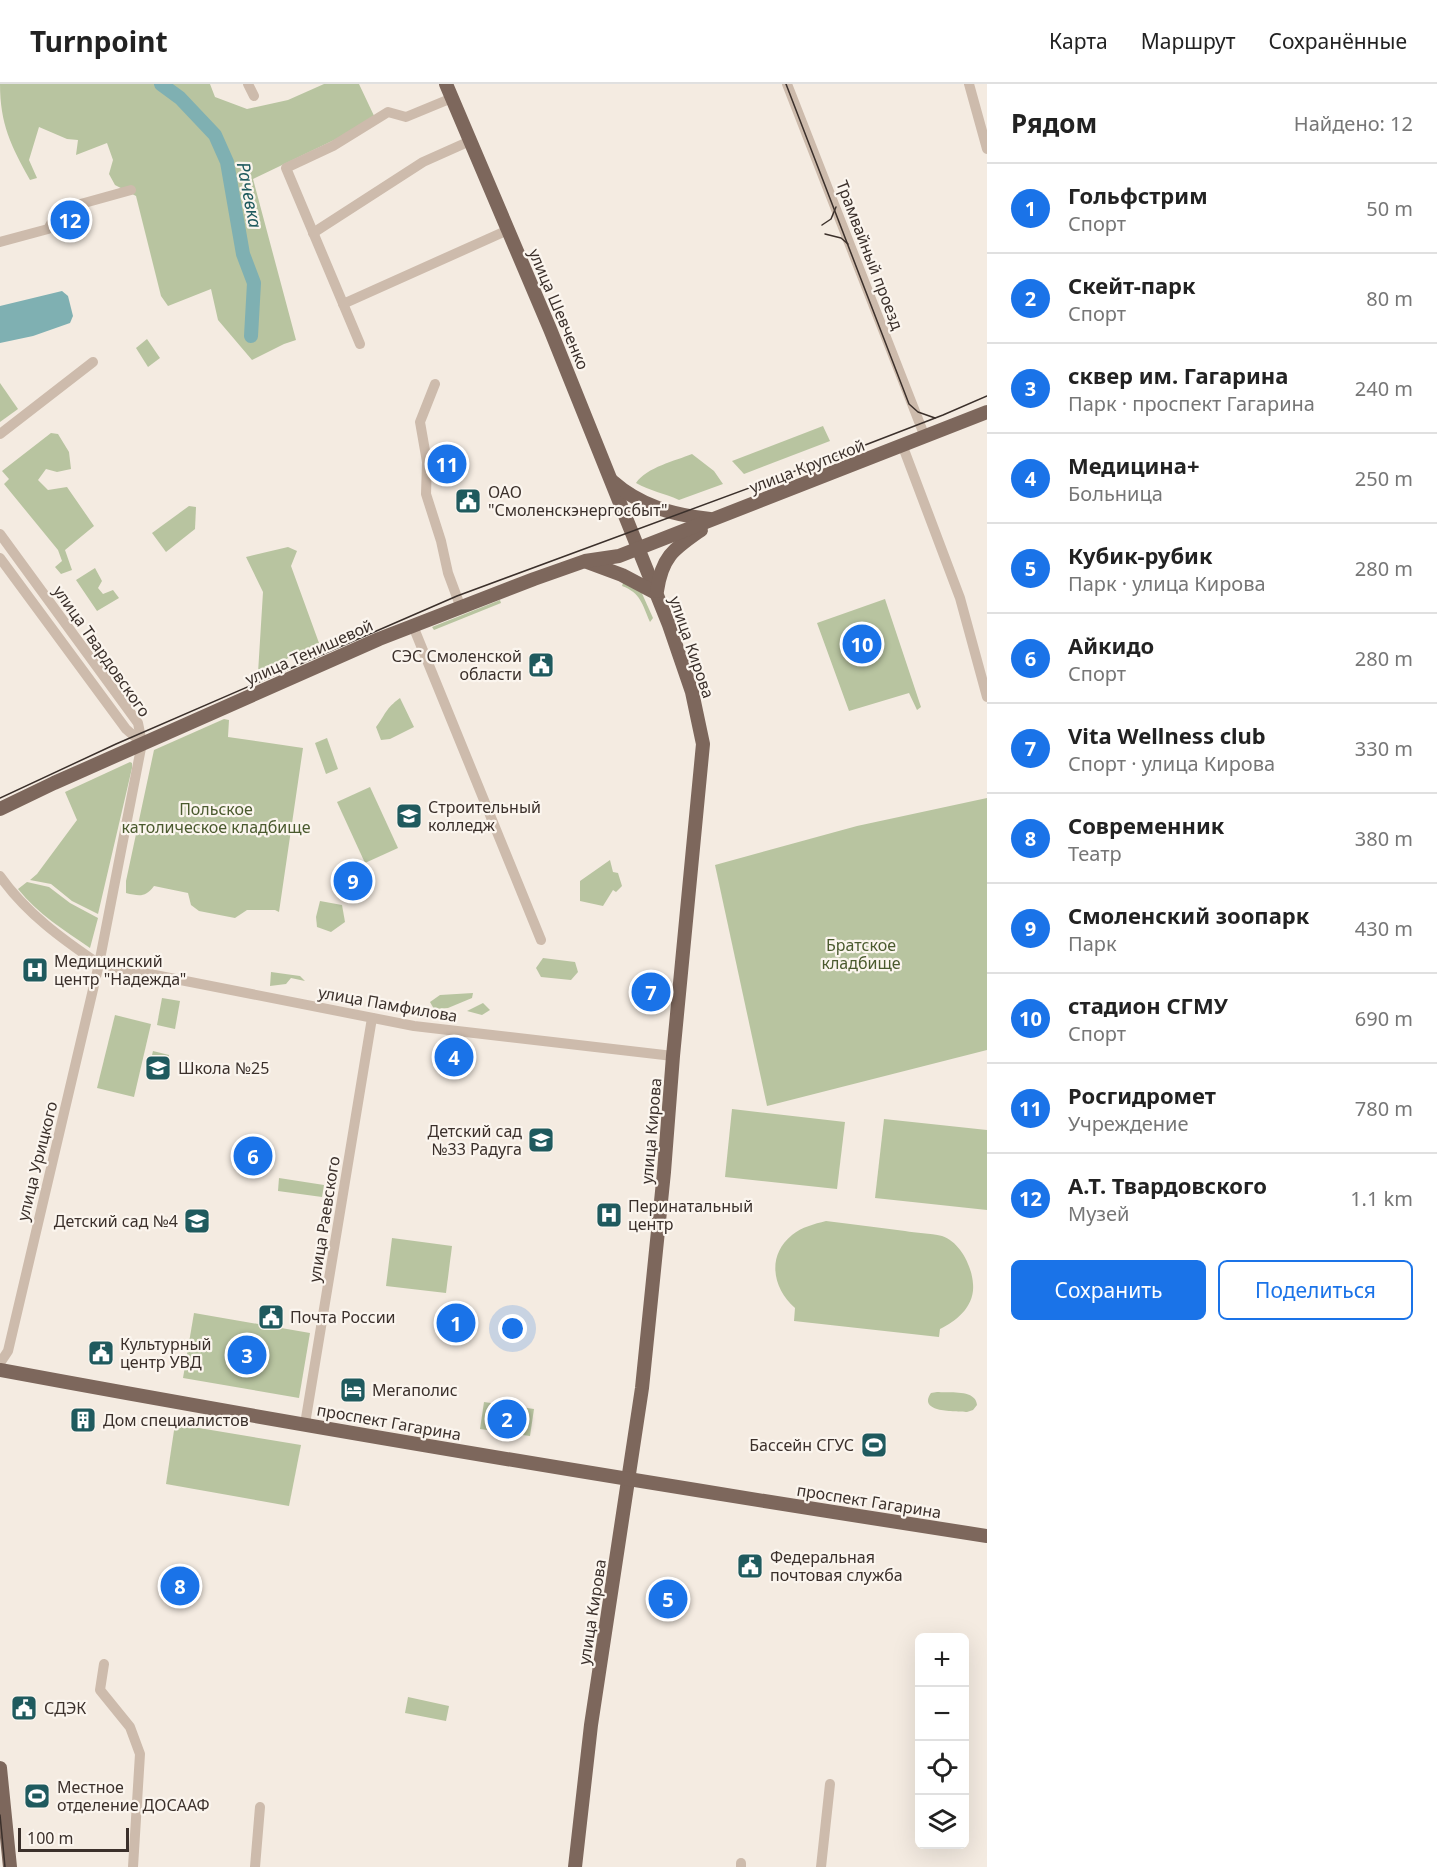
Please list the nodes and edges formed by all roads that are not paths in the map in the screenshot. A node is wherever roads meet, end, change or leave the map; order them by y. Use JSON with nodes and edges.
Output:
{"nodes":[{"id":1,"x":248,"y":84,"type":"edge"},
{"id":2,"x":446,"y":84,"type":"edge"},
{"id":3,"x":787,"y":84,"type":"edge"},
{"id":4,"x":969,"y":84,"type":"edge"},
{"id":5,"x":254,"y":96,"type":"dead end"},
{"id":6,"x":452,"y":98,"type":"junction"},
{"id":7,"x":470,"y":141,"type":"junction"},
{"id":8,"x":987,"y":149,"type":"edge"},
{"id":9,"x":132,"y":190,"type":"dead end"},
{"id":10,"x":508,"y":230,"type":"junction"},
{"id":11,"x":313,"y":233,"type":"junction"},
{"id":12,"x":0,"y":242,"type":"edge"},
{"id":13,"x":343,"y":304,"type":"junction"},
{"id":14,"x":360,"y":344,"type":"dead end"},
{"id":15,"x":93,"y":362,"type":"dead end"},
{"id":16,"x":435,"y":384,"type":"dead end"},
{"id":17,"x":987,"y":412,"type":"edge"},
{"id":18,"x":0,"y":434,"type":"edge"},
{"id":19,"x":925,"y":437,"type":"junction"},
{"id":20,"x":903,"y":447,"type":"junction"},
{"id":21,"x":611,"y":480,"type":"junction"},
{"id":22,"x":715,"y":519,"type":"junction"},
{"id":23,"x":0,"y":534,"type":"edge"},
{"id":24,"x":637,"y":543,"type":"junction"},
{"id":25,"x":0,"y":558,"type":"edge"},
{"id":26,"x":585,"y":561,"type":"junction"},
{"id":27,"x":37,"y":584,"type":"junction"},
{"id":28,"x":25,"y":591,"type":"junction"},
{"id":29,"x":656,"y":593,"type":"junction"},
{"id":30,"x":461,"y":608,"type":"junction"},
{"id":31,"x":414,"y":626,"type":"junction"},
{"id":32,"x":987,"y":697,"type":"edge"},
{"id":33,"x":142,"y":743,"type":"junction"},
{"id":34,"x":0,"y":809,"type":"edge"},
{"id":35,"x":0,"y":876,"type":"edge"},
{"id":36,"x":541,"y":940,"type":"dead end"},
{"id":37,"x":99,"y":964,"type":"junction"},
{"id":38,"x":372,"y":1018,"type":"junction"},
{"id":39,"x":673,"y":1056,"type":"junction"},
{"id":40,"x":0,"y":1363,"type":"edge"},
{"id":41,"x":0,"y":1370,"type":"edge"},
{"id":42,"x":305,"y":1424,"type":"junction"},
{"id":43,"x":628,"y":1480,"type":"junction"},
{"id":44,"x":987,"y":1536,"type":"edge"},
{"id":45,"x":104,"y":1664,"type":"dead end"},
{"id":46,"x":0,"y":1768,"type":"edge"},
{"id":47,"x":830,"y":1784,"type":"dead end"},
{"id":48,"x":260,"y":1807,"type":"dead end"},
{"id":49,"x":3,"y":1829,"type":"edge"},
{"id":50,"x":10,"y":1867,"type":"edge"},
{"id":51,"x":133,"y":1867,"type":"edge"},
{"id":52,"x":255,"y":1867,"type":"edge"},
{"id":53,"x":575,"y":1867,"type":"edge"},
{"id":54,"x":821,"y":1867,"type":"edge"}],
"edges":[{"from":1,"to":5,"type":"street"},
{"from":2,"to":6,"type":"main road","name":"улица Шевченко"},
{"from":3,"to":19,"type":"street","name":"Трамвайный проезд"},
{"from":4,"to":8,"type":"street"},
{"from":6,"to":7,"type":"main road","name":"улица Шевченко"},
{"from":6,"to":11,"type":"street"},
{"from":7,"to":10,"type":"main road","name":"улица Шевченко"},
{"from":7,"to":11,"type":"street"},
{"from":9,"to":12,"type":"street"},
{"from":10,"to":13,"type":"street"},
{"from":10,"to":21,"type":"main road","name":"улица Шевченко"},
{"from":11,"to":13,"type":"street"},
{"from":13,"to":14,"type":"street"},
{"from":15,"to":18,"type":"street"},
{"from":16,"to":30,"type":"street"},
{"from":17,"to":19,"type":"main road","name":"улица Крупской"},
{"from":19,"to":20,"type":"main road","name":"улица Крупской"},
{"from":20,"to":22,"type":"main road","name":"улица Крупской"},
{"from":20,"to":32,"type":"street"},
{"from":21,"to":22,"type":"main road"},
{"from":21,"to":24,"type":"main road","name":"улица Шевченко"},
{"from":22,"to":24,"type":"main road","name":"улица Крупской"},
{"from":22,"to":29,"type":"main road"},
{"from":23,"to":27,"type":"street","name":"улица Твардовского"},
{"from":24,"to":26,"type":"main road","name":"улица Тенишевой"},
{"from":24,"to":29,"type":"main road","name":"улица Кирова"},
{"from":25,"to":28,"type":"street","name":"улица Твардовского"},
{"from":26,"to":29,"type":"main road"},
{"from":26,"to":30,"type":"main road","name":"улица Тенишевой"},
{"from":27,"to":28,"type":"street"},
{"from":27,"to":33,"type":"street","name":"улица Твардовского"},
{"from":28,"to":33,"type":"street","name":"улица Твардовского"},
{"from":29,"to":39,"type":"main road","name":"улица Кирова"},
{"from":30,"to":31,"type":"main road","name":"улица Тенишевой"},
{"from":31,"to":33,"type":"main road","name":"улица Тенишевой"},
{"from":31,"to":36,"type":"street"},
{"from":33,"to":34,"type":"main road","name":"улица Тенишевой"},
{"from":33,"to":37,"type":"street","name":"улица Урицкого"},
{"from":35,"to":37,"type":"street"},
{"from":37,"to":38,"type":"street","name":"улица Памфилова"},
{"from":37,"to":40,"type":"street","name":"улица Урицкого"},
{"from":38,"to":39,"type":"street","name":"улица Памфилова"},
{"from":38,"to":42,"type":"street","name":"улица Раевского"},
{"from":39,"to":43,"type":"main road","name":"улица Кирова"},
{"from":41,"to":42,"type":"main road","name":"проспект Гагарина"},
{"from":42,"to":43,"type":"main road","name":"проспект Гагарина"},
{"from":43,"to":44,"type":"main road","name":"проспект Гагарина"},
{"from":43,"to":53,"type":"main road","name":"улица Кирова"},
{"from":45,"to":51,"type":"street"},
{"from":46,"to":49,"type":"main road"},
{"from":47,"to":54,"type":"street"},
{"from":48,"to":52,"type":"street"},
{"from":49,"to":50,"type":"main road"}]}
